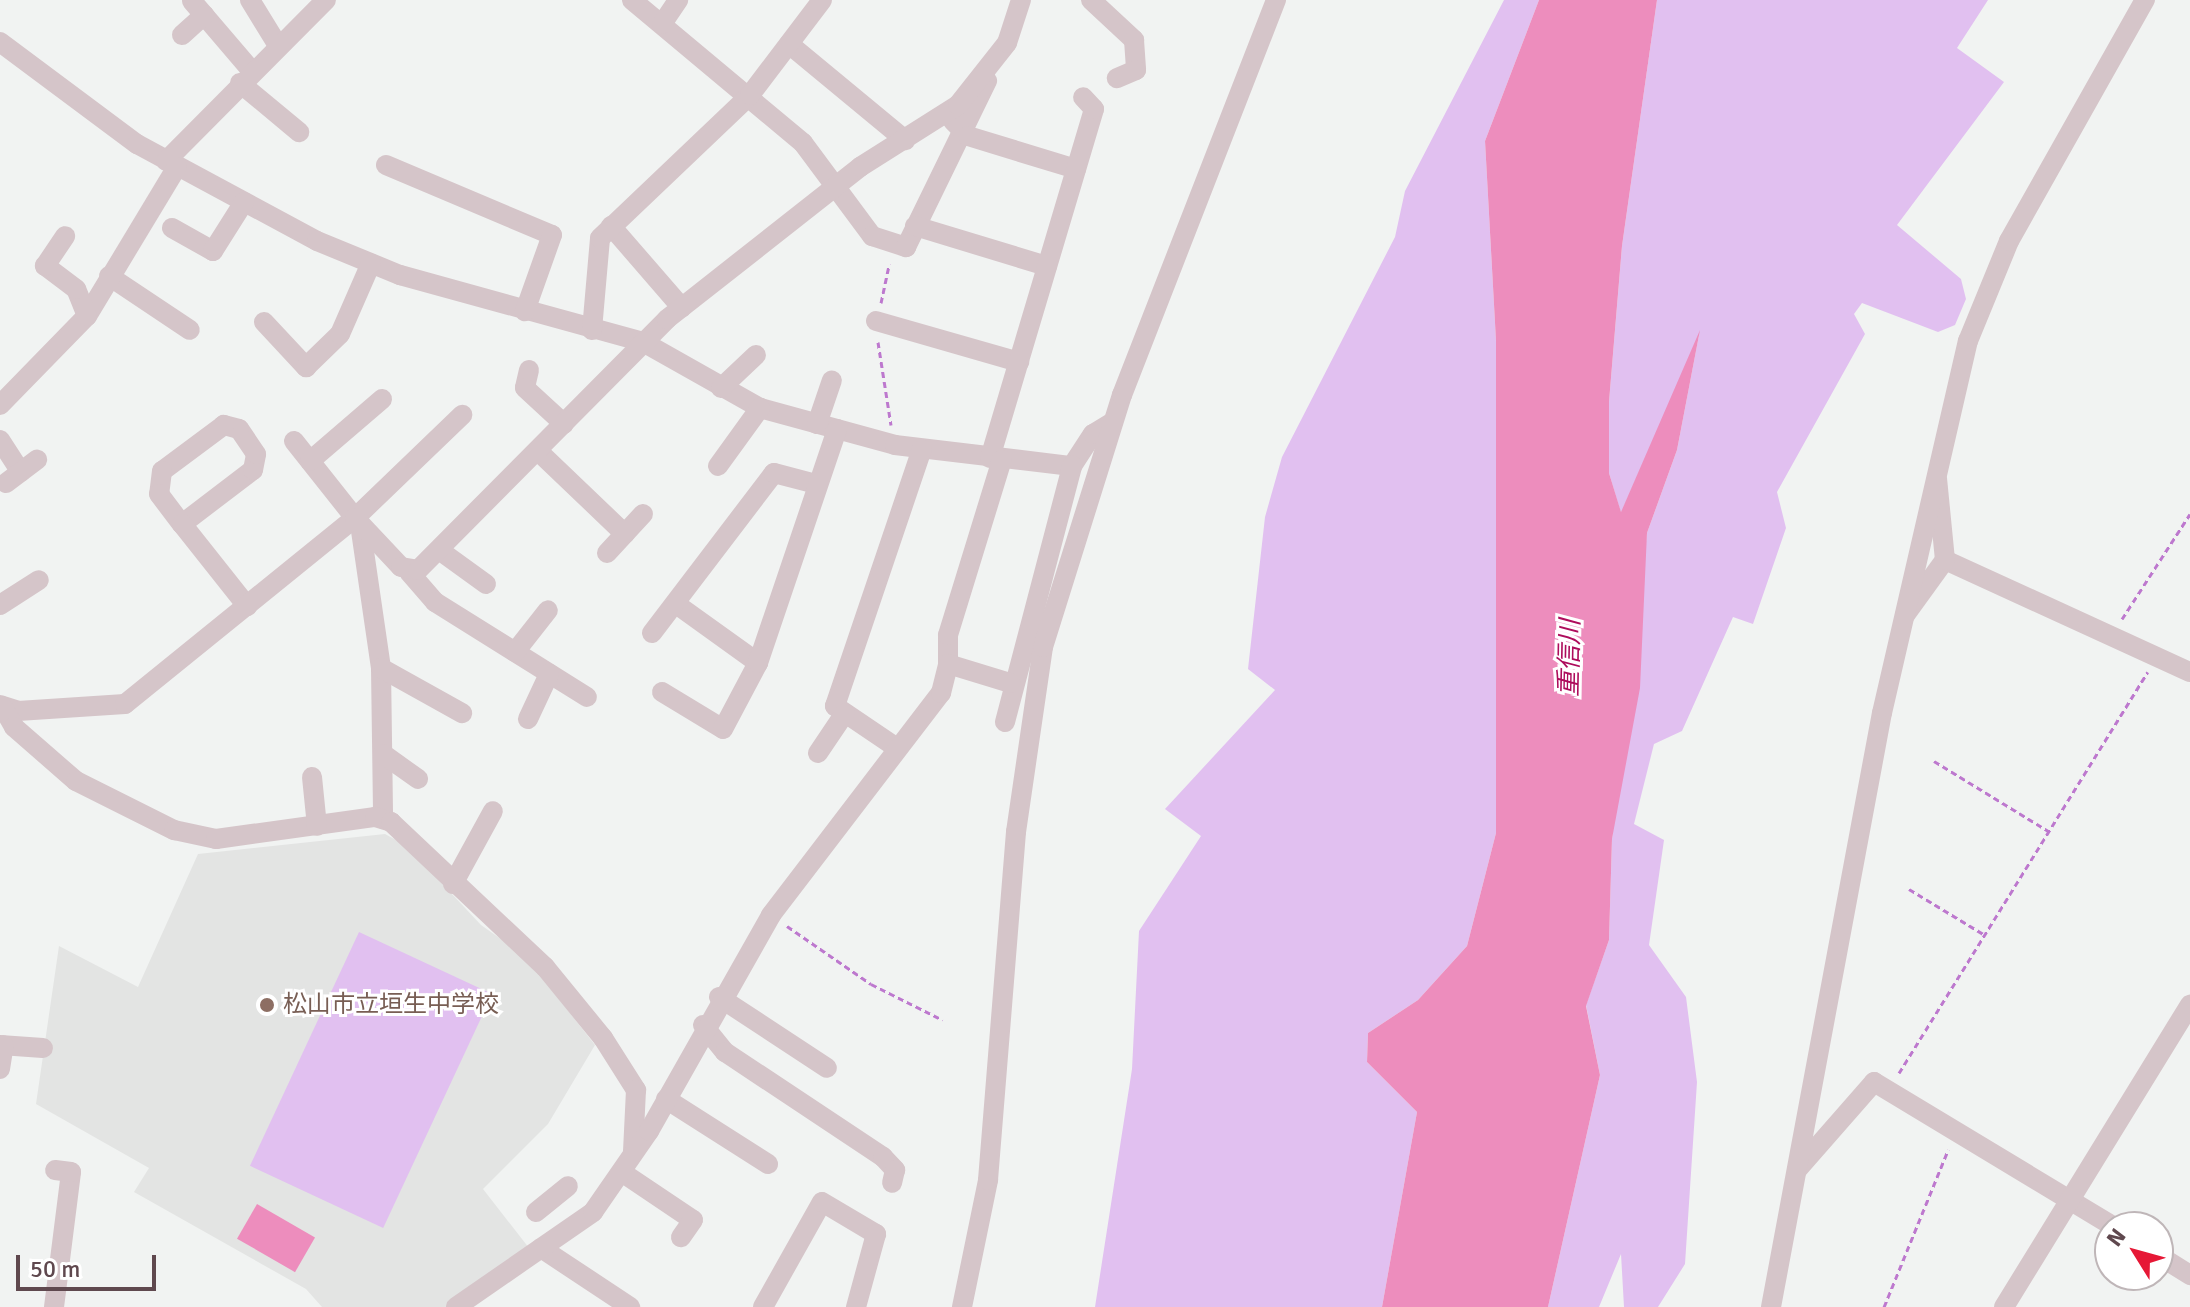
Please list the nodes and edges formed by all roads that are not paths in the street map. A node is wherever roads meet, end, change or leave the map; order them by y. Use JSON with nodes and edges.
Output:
{"nodes":[{"id":1,"x":250,"y":0,"type":"edge"},
{"id":2,"x":326,"y":0,"type":"edge"},
{"id":3,"x":632,"y":0,"type":"edge"},
{"id":4,"x":678,"y":0,"type":"edge"},
{"id":5,"x":822,"y":0,"type":"edge"},
{"id":6,"x":1021,"y":0,"type":"edge"},
{"id":7,"x":1091,"y":0,"type":"edge"},
{"id":8,"x":1276,"y":0,"type":"edge"},
{"id":9,"x":2145,"y":0,"type":"edge"},
{"id":10,"x":198,"y":8,"type":"edge"},
{"id":11,"x":662,"y":24,"type":"junction"},
{"id":12,"x":182,"y":35,"type":"dead end"},
{"id":13,"x":0,"y":42,"type":"edge"},
{"id":14,"x":277,"y":44,"type":"junction"},
{"id":15,"x":789,"y":44,"type":"junction"},
{"id":16,"x":990,"y":65,"type":"junction"},
{"id":17,"x":246,"y":76,"type":"junction"},
{"id":18,"x":1117,"y":78,"type":"dead end"},
{"id":19,"x":750,"y":95,"type":"junction"},
{"id":20,"x":1083,"y":97,"type":"dead end"},
{"id":21,"x":937,"y":119,"type":"junction"},
{"id":22,"x":962,"y":130,"type":"junction"},
{"id":23,"x":299,"y":132,"type":"dead end"},
{"id":24,"x":905,"y":140,"type":"junction"},
{"id":25,"x":171,"y":164,"type":"junction"},
{"id":26,"x":386,"y":165,"type":"dead end"},
{"id":27,"x":1076,"y":169,"type":"junction"},
{"id":28,"x":836,"y":186,"type":"junction"},
{"id":29,"x":244,"y":202,"type":"junction"},
{"id":30,"x":611,"y":226,"type":"junction"},
{"id":31,"x":915,"y":226,"type":"junction"},
{"id":32,"x":172,"y":228,"type":"dead end"},
{"id":33,"x":54,"y":241,"type":"dead end"},
{"id":34,"x":371,"y":263,"type":"junction"},
{"id":35,"x":1047,"y":266,"type":"junction"},
{"id":36,"x":109,"y":276,"type":"junction"},
{"id":37,"x":682,"y":308,"type":"junction"},
{"id":38,"x":525,"y":311,"type":"junction"},
{"id":39,"x":87,"y":316,"type":"junction"},
{"id":40,"x":876,"y":321,"type":"dead end"},
{"id":41,"x":264,"y":322,"type":"dead end"},
{"id":42,"x":190,"y":330,"type":"dead end"},
{"id":43,"x":592,"y":330,"type":"junction"},
{"id":44,"x":643,"y":342,"type":"junction"},
{"id":45,"x":756,"y":355,"type":"dead end"},
{"id":46,"x":1019,"y":362,"type":"junction"},
{"id":47,"x":529,"y":370,"type":"dead end"},
{"id":48,"x":832,"y":380,"type":"dead end"},
{"id":49,"x":721,"y":388,"type":"junction"},
{"id":50,"x":382,"y":399,"type":"dead end"},
{"id":51,"x":0,"y":405,"type":"edge"},
{"id":52,"x":760,"y":408,"type":"junction"},
{"id":53,"x":462,"y":415,"type":"dead end"},
{"id":54,"x":1113,"y":422,"type":"junction"},
{"id":55,"x":564,"y":424,"type":"junction"},
{"id":56,"x":817,"y":424,"type":"junction"},
{"id":57,"x":837,"y":429,"type":"junction"},
{"id":58,"x":0,"y":440,"type":"edge"},
{"id":59,"x":294,"y":441,"type":"dead end"},
{"id":60,"x":922,"y":449,"type":"junction"},
{"id":61,"x":538,"y":451,"type":"junction"},
{"id":62,"x":996,"y":459,"type":"junction"},
{"id":63,"x":310,"y":461,"type":"junction"},
{"id":64,"x":718,"y":466,"type":"dead end"},
{"id":65,"x":1072,"y":466,"type":"junction"},
{"id":66,"x":21,"y":472,"type":"dead end"},
{"id":67,"x":1936,"y":475,"type":"junction"},
{"id":68,"x":816,"y":484,"type":"junction"},
{"id":69,"x":643,"y":514,"type":"dead end"},
{"id":70,"x":358,"y":521,"type":"junction"},
{"id":71,"x":182,"y":524,"type":"junction"},
{"id":72,"x":625,"y":534,"type":"junction"},
{"id":73,"x":439,"y":550,"type":"junction"},
{"id":74,"x":607,"y":553,"type":"dead end"},
{"id":75,"x":1945,"y":560,"type":"junction"},
{"id":76,"x":409,"y":572,"type":"junction"},
{"id":77,"x":39,"y":580,"type":"dead end"},
{"id":78,"x":486,"y":584,"type":"dead end"},
{"id":79,"x":676,"y":604,"type":"junction"},
{"id":80,"x":0,"y":605,"type":"edge"},
{"id":81,"x":247,"y":606,"type":"junction"},
{"id":82,"x":548,"y":610,"type":"dead end"},
{"id":83,"x":1904,"y":616,"type":"junction"},
{"id":84,"x":652,"y":633,"type":"dead end"},
{"id":85,"x":515,"y":652,"type":"junction"},
{"id":86,"x":758,"y":663,"type":"junction"},
{"id":87,"x":948,"y":664,"type":"junction"},
{"id":88,"x":381,"y":668,"type":"junction"},
{"id":89,"x":2190,"y":672,"type":"edge"},
{"id":90,"x":549,"y":674,"type":"junction"},
{"id":91,"x":1010,"y":683,"type":"junction"},
{"id":92,"x":662,"y":692,"type":"dead end"},
{"id":93,"x":587,"y":697,"type":"dead end"},
{"id":94,"x":1,"y":705,"type":"edge"},
{"id":95,"x":462,"y":713,"type":"dead end"},
{"id":96,"x":845,"y":713,"type":"junction"},
{"id":97,"x":528,"y":719,"type":"dead end"},
{"id":98,"x":1005,"y":722,"type":"dead end"},
{"id":99,"x":897,"y":748,"type":"junction"},
{"id":100,"x":818,"y":753,"type":"dead end"},
{"id":101,"x":383,"y":754,"type":"junction"},
{"id":102,"x":312,"y":777,"type":"dead end"},
{"id":103,"x":418,"y":779,"type":"dead end"},
{"id":104,"x":493,"y":811,"type":"dead end"},
{"id":105,"x":383,"y":819,"type":"junction"},
{"id":106,"x":317,"y":826,"type":"junction"},
{"id":107,"x":453,"y":884,"type":"junction"},
{"id":108,"x":719,"y":997,"type":"junction"},
{"id":109,"x":2190,"y":1005,"type":"edge"},
{"id":110,"x":703,"y":1025,"type":"junction"},
{"id":111,"x":2,"y":1045,"type":"edge"},
{"id":112,"x":43,"y":1048,"type":"dead end"},
{"id":113,"x":827,"y":1068,"type":"dead end"},
{"id":114,"x":0,"y":1069,"type":"edge"},
{"id":115,"x":666,"y":1099,"type":"junction"},
{"id":116,"x":633,"y":1152,"type":"junction"},
{"id":117,"x":756,"y":1163,"type":"dead end"},
{"id":118,"x":55,"y":1170,"type":"dead end"},
{"id":119,"x":1797,"y":1170,"type":"junction"},
{"id":120,"x":623,"y":1173,"type":"junction"},
{"id":121,"x":892,"y":1183,"type":"dead end"},
{"id":122,"x":2070,"y":1199,"type":"junction"},
{"id":123,"x":536,"y":1212,"type":"dead end"},
{"id":124,"x":2094,"y":1214,"type":"edge"},
{"id":125,"x":576,"y":1224,"type":"junction"},
{"id":126,"x":681,"y":1237,"type":"dead end"},
{"id":127,"x":541,"y":1248,"type":"junction"},
{"id":128,"x":54,"y":1307,"type":"edge"},
{"id":129,"x":456,"y":1307,"type":"edge"},
{"id":130,"x":630,"y":1307,"type":"edge"},
{"id":131,"x":763,"y":1307,"type":"edge"},
{"id":132,"x":856,"y":1307,"type":"edge"},
{"id":133,"x":962,"y":1307,"type":"edge"},
{"id":134,"x":1771,"y":1307,"type":"edge"},
{"id":135,"x":2004,"y":1307,"type":"edge"}],
"edges":[{"from":1,"to":14,"type":"street"},
{"from":2,"to":14,"type":"street"},
{"from":3,"to":11,"type":"street"},
{"from":4,"to":11,"type":"street"},
{"from":5,"to":15,"type":"street"},
{"from":6,"to":16,"type":"street"},
{"from":7,"to":18,"type":"street"},
{"from":8,"to":54,"type":"street"},
{"from":9,"to":67,"type":"street"},
{"from":10,"to":12,"type":"street"},
{"from":10,"to":17,"type":"street"},
{"from":11,"to":19,"type":"street"},
{"from":13,"to":25,"type":"street"},
{"from":14,"to":17,"type":"street"},
{"from":15,"to":19,"type":"street"},
{"from":15,"to":24,"type":"street"},
{"from":16,"to":21,"type":"street"},
{"from":16,"to":22,"type":"street"},
{"from":17,"to":23,"type":"street"},
{"from":17,"to":25,"type":"street"},
{"from":19,"to":28,"type":"street"},
{"from":19,"to":30,"type":"street"},
{"from":20,"to":27,"type":"street"},
{"from":21,"to":22,"type":"street"},
{"from":21,"to":24,"type":"street"},
{"from":22,"to":27,"type":"street"},
{"from":22,"to":31,"type":"street"},
{"from":24,"to":28,"type":"street"},
{"from":25,"to":29,"type":"street"},
{"from":25,"to":36,"type":"street"},
{"from":26,"to":38,"type":"street"},
{"from":27,"to":35,"type":"street"},
{"from":28,"to":31,"type":"street"},
{"from":28,"to":37,"type":"street"},
{"from":29,"to":32,"type":"street"},
{"from":29,"to":34,"type":"street"},
{"from":30,"to":37,"type":"street"},
{"from":30,"to":43,"type":"street"},
{"from":31,"to":35,"type":"street"},
{"from":33,"to":39,"type":"street"},
{"from":34,"to":38,"type":"street"},
{"from":34,"to":41,"type":"street"},
{"from":35,"to":46,"type":"street"},
{"from":36,"to":39,"type":"street"},
{"from":36,"to":42,"type":"street"},
{"from":37,"to":44,"type":"street"},
{"from":38,"to":43,"type":"street"},
{"from":39,"to":51,"type":"street"},
{"from":40,"to":46,"type":"street"},
{"from":43,"to":44,"type":"street"},
{"from":44,"to":49,"type":"street"},
{"from":44,"to":55,"type":"street"},
{"from":45,"to":49,"type":"street"},
{"from":46,"to":62,"type":"street"},
{"from":47,"to":55,"type":"street"},
{"from":48,"to":56,"type":"street"},
{"from":49,"to":52,"type":"street"},
{"from":50,"to":63,"type":"street"},
{"from":52,"to":56,"type":"street"},
{"from":52,"to":64,"type":"street"},
{"from":53,"to":70,"type":"street"},
{"from":54,"to":65,"type":"street"},
{"from":54,"to":133,"type":"street"},
{"from":55,"to":61,"type":"street"},
{"from":56,"to":57,"type":"street"},
{"from":57,"to":60,"type":"street"},
{"from":57,"to":68,"type":"street"},
{"from":58,"to":66,"type":"street"},
{"from":59,"to":63,"type":"street"},
{"from":60,"to":62,"type":"street"},
{"from":60,"to":96,"type":"street"},
{"from":61,"to":72,"type":"street"},
{"from":61,"to":73,"type":"street"},
{"from":62,"to":65,"type":"street"},
{"from":62,"to":87,"type":"street"},
{"from":63,"to":70,"type":"street"},
{"from":65,"to":91,"type":"street"},
{"from":67,"to":75,"type":"street"},
{"from":67,"to":83,"type":"street"},
{"from":68,"to":79,"type":"street"},
{"from":68,"to":86,"type":"street"},
{"from":69,"to":72,"type":"street"},
{"from":70,"to":76,"type":"street"},
{"from":70,"to":81,"type":"street"},
{"from":70,"to":88,"type":"street"},
{"from":71,"to":71,"type":"street"},
{"from":71,"to":81,"type":"street"},
{"from":72,"to":74,"type":"street"},
{"from":73,"to":76,"type":"street"},
{"from":73,"to":78,"type":"street"},
{"from":75,"to":83,"type":"street"},
{"from":75,"to":89,"type":"street"},
{"from":76,"to":85,"type":"street"},
{"from":77,"to":80,"type":"street"},
{"from":79,"to":84,"type":"street"},
{"from":79,"to":86,"type":"street"},
{"from":81,"to":94,"type":"street"},
{"from":82,"to":85,"type":"street"},
{"from":83,"to":119,"type":"street"},
{"from":85,"to":90,"type":"street"},
{"from":86,"to":92,"type":"street"},
{"from":87,"to":91,"type":"street"},
{"from":87,"to":99,"type":"street"},
{"from":88,"to":95,"type":"street"},
{"from":88,"to":101,"type":"street"},
{"from":90,"to":93,"type":"street"},
{"from":90,"to":97,"type":"street"},
{"from":91,"to":98,"type":"street"},
{"from":94,"to":106,"type":"street"},
{"from":96,"to":99,"type":"street"},
{"from":96,"to":100,"type":"street"},
{"from":99,"to":108,"type":"street"},
{"from":101,"to":103,"type":"street"},
{"from":101,"to":105,"type":"street"},
{"from":102,"to":106,"type":"street"},
{"from":104,"to":107,"type":"street"},
{"from":105,"to":106,"type":"street"},
{"from":105,"to":107,"type":"street"},
{"from":107,"to":116,"type":"street"},
{"from":108,"to":110,"type":"street"},
{"from":108,"to":113,"type":"street"},
{"from":109,"to":122,"type":"street"},
{"from":110,"to":115,"type":"street"},
{"from":110,"to":121,"type":"street"},
{"from":111,"to":112,"type":"street"},
{"from":111,"to":114,"type":"street"},
{"from":115,"to":116,"type":"street"},
{"from":115,"to":117,"type":"street"},
{"from":116,"to":120,"type":"street"},
{"from":118,"to":128,"type":"street"},
{"from":119,"to":122,"type":"street"},
{"from":119,"to":134,"type":"street"},
{"from":120,"to":125,"type":"street"},
{"from":120,"to":126,"type":"street"},
{"from":122,"to":124,"type":"street"},
{"from":122,"to":135,"type":"street"},
{"from":123,"to":125,"type":"street"},
{"from":125,"to":127,"type":"street"},
{"from":127,"to":129,"type":"street"},
{"from":127,"to":130,"type":"street"},
{"from":131,"to":132,"type":"street"}]}
